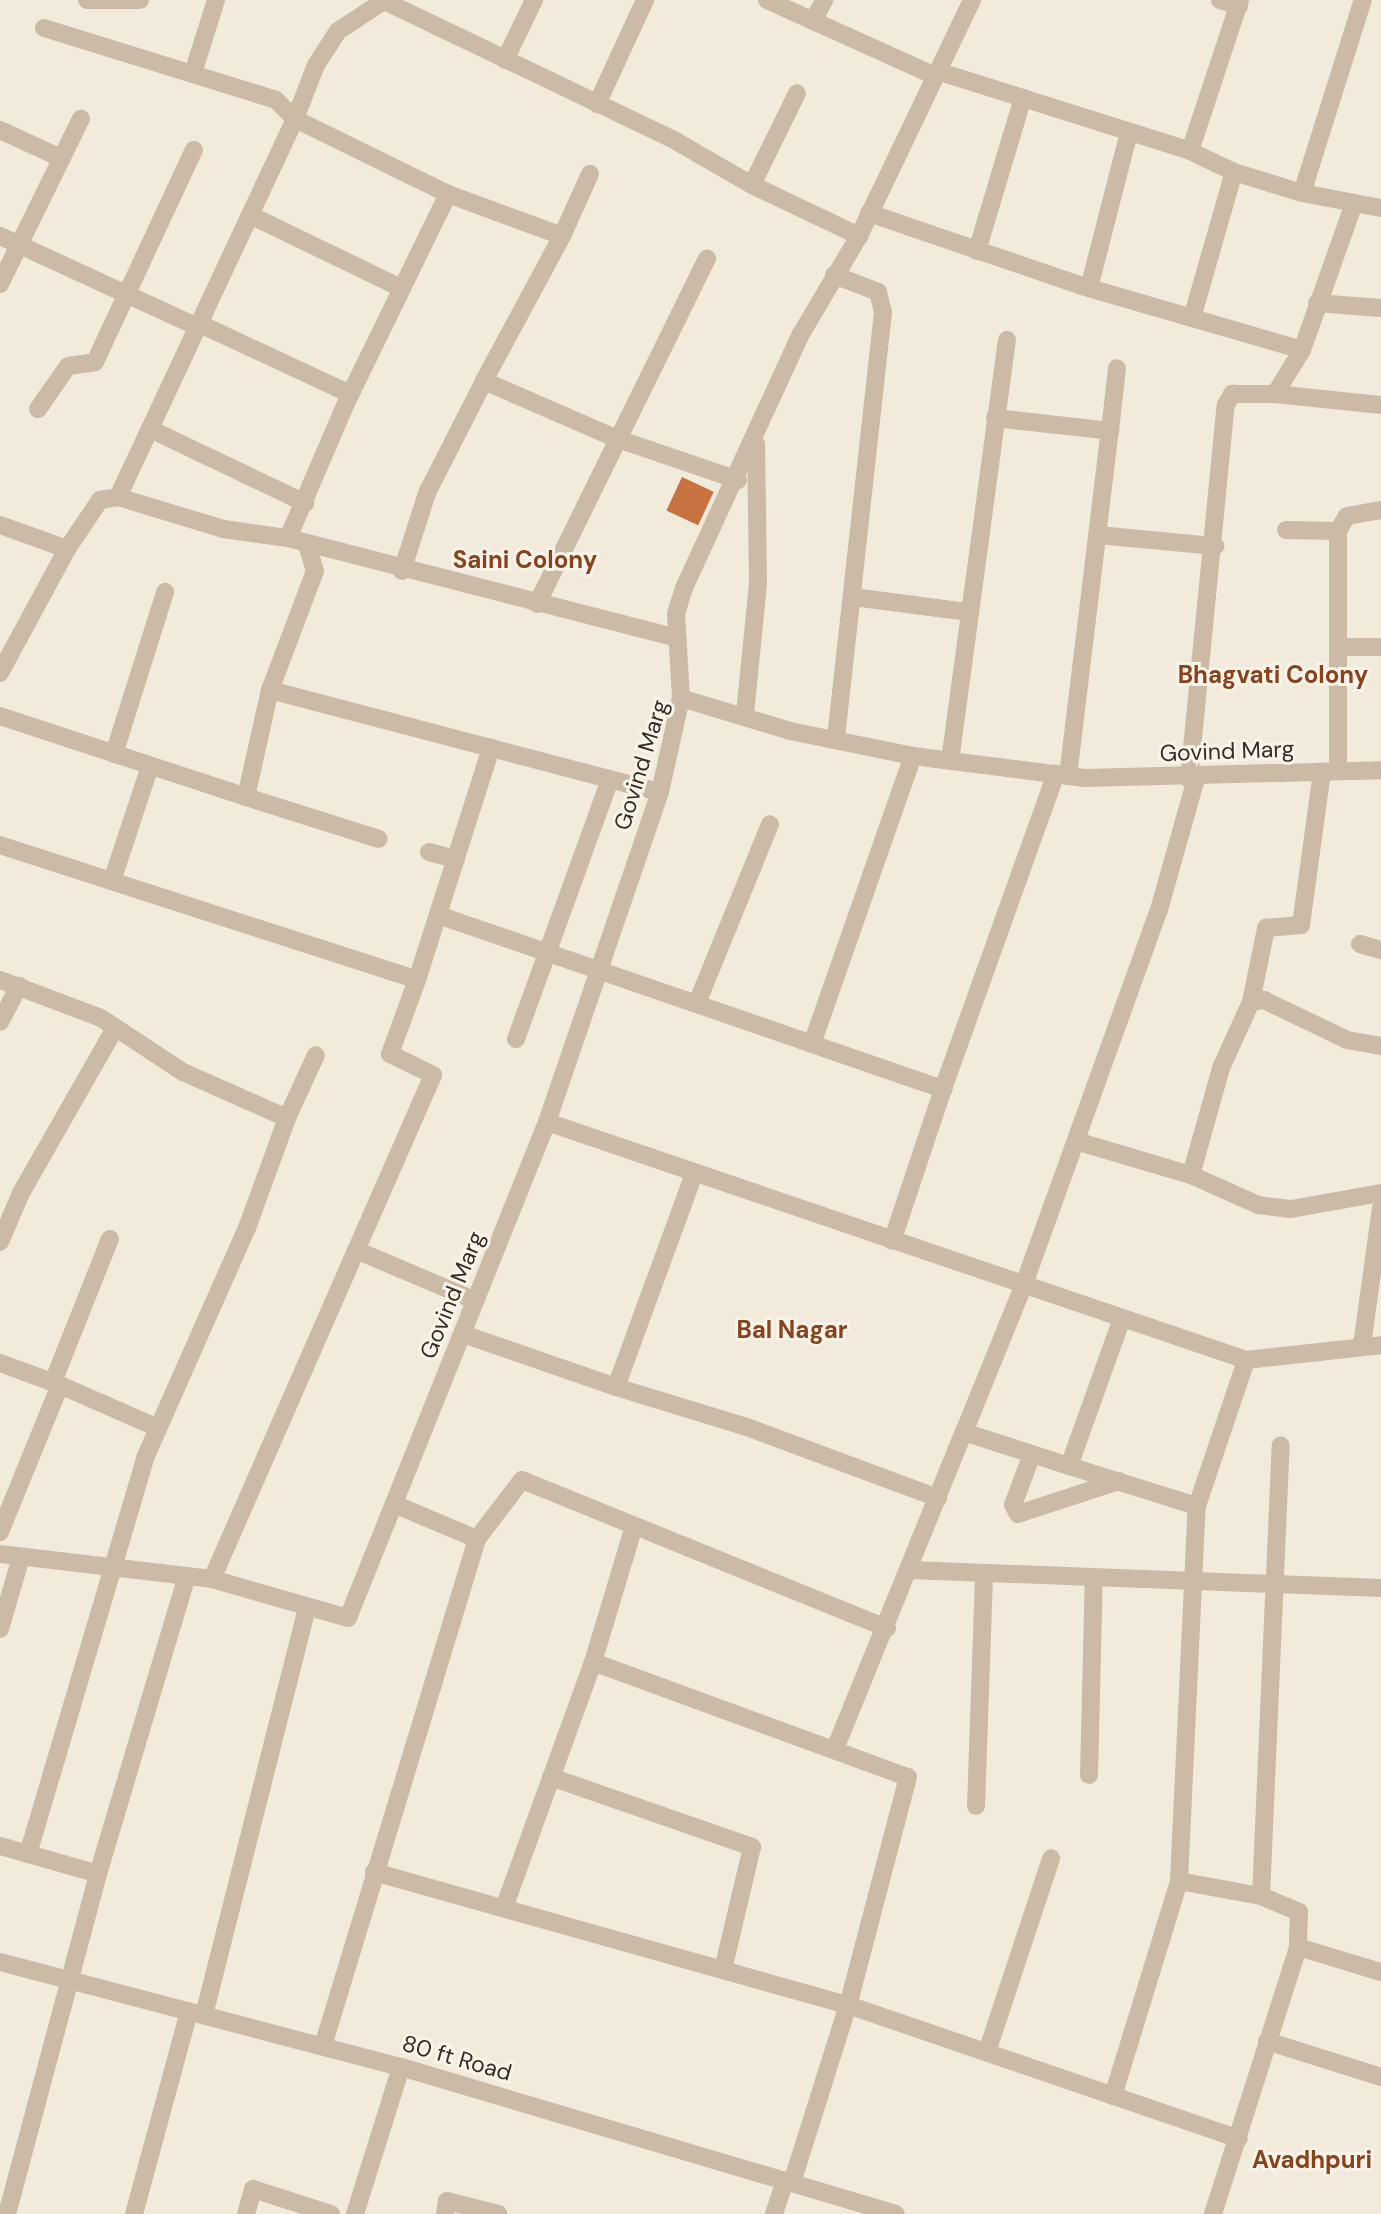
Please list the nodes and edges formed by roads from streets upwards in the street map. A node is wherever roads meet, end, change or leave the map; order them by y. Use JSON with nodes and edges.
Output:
{"nodes":[{"id":1,"x":88,"y":0,"type":"edge"},
{"id":2,"x":140,"y":0,"type":"edge"},
{"id":3,"x":216,"y":0,"type":"edge"},
{"id":4,"x":534,"y":0,"type":"edge"},
{"id":5,"x":645,"y":0,"type":"edge"},
{"id":6,"x":767,"y":0,"type":"edge"},
{"id":7,"x":824,"y":0,"type":"edge"},
{"id":8,"x":972,"y":0,"type":"edge"},
{"id":9,"x":1220,"y":0,"type":"edge"},
{"id":10,"x":1363,"y":0,"type":"edge"},
{"id":11,"x":380,"y":1,"type":"edge"},
{"id":12,"x":1239,"y":3,"type":"edge"},
{"id":13,"x":813,"y":21,"type":"junction"},
{"id":14,"x":44,"y":28,"type":"dead end"},
{"id":15,"x":505,"y":60,"type":"junction"},
{"id":16,"x":193,"y":73,"type":"junction"},
{"id":17,"x":936,"y":74,"type":"junction"},
{"id":18,"x":797,"y":93,"type":"dead end"},
{"id":19,"x":1023,"y":98,"type":"junction"},
{"id":20,"x":597,"y":104,"type":"junction"},
{"id":21,"x":81,"y":119,"type":"dead end"},
{"id":22,"x":295,"y":119,"type":"junction"},
{"id":23,"x":0,"y":130,"type":"edge"},
{"id":24,"x":1129,"y":132,"type":"junction"},
{"id":25,"x":194,"y":150,"type":"dead end"},
{"id":26,"x":1190,"y":150,"type":"junction"},
{"id":27,"x":61,"y":159,"type":"junction"},
{"id":28,"x":1234,"y":172,"type":"junction"},
{"id":29,"x":590,"y":174,"type":"dead end"},
{"id":30,"x":752,"y":185,"type":"junction"},
{"id":31,"x":1302,"y":192,"type":"junction"},
{"id":32,"x":448,"y":194,"type":"junction"},
{"id":33,"x":1353,"y":206,"type":"junction"},
{"id":34,"x":1381,"y":208,"type":"edge"},
{"id":35,"x":869,"y":213,"type":"junction"},
{"id":36,"x":250,"y":215,"type":"junction"},
{"id":37,"x":0,"y":236,"type":"edge"},
{"id":38,"x":562,"y":236,"type":"junction"},
{"id":39,"x":859,"y":236,"type":"junction"},
{"id":40,"x":18,"y":244,"type":"junction"},
{"id":41,"x":978,"y":251,"type":"junction"},
{"id":42,"x":707,"y":259,"type":"dead end"},
{"id":43,"x":834,"y":275,"type":"junction"},
{"id":44,"x":0,"y":284,"type":"edge"},
{"id":45,"x":401,"y":288,"type":"junction"},
{"id":46,"x":1089,"y":288,"type":"junction"},
{"id":47,"x":128,"y":295,"type":"junction"},
{"id":48,"x":1317,"y":303,"type":"junction"},
{"id":49,"x":1381,"y":308,"type":"edge"},
{"id":50,"x":1192,"y":318,"type":"junction"},
{"id":51,"x":199,"y":325,"type":"junction"},
{"id":52,"x":1007,"y":340,"type":"dead end"},
{"id":53,"x":1302,"y":350,"type":"junction"},
{"id":54,"x":1117,"y":368,"type":"dead end"},
{"id":55,"x":484,"y":381,"type":"junction"},
{"id":56,"x":350,"y":394,"type":"junction"},
{"id":57,"x":1275,"y":394,"type":"junction"},
{"id":58,"x":1381,"y":405,"type":"edge"},
{"id":59,"x":38,"y":410,"type":"dead end"},
{"id":60,"x":995,"y":418,"type":"junction"},
{"id":61,"x":150,"y":429,"type":"junction"},
{"id":62,"x":1110,"y":431,"type":"junction"},
{"id":63,"x":756,"y":437,"type":"junction"},
{"id":64,"x":615,"y":438,"type":"junction"},
{"id":65,"x":738,"y":480,"type":"junction"},
{"id":66,"x":118,"y":496,"type":"junction"},
{"id":67,"x":305,"y":503,"type":"junction"},
{"id":68,"x":1381,"y":510,"type":"edge"},
{"id":69,"x":0,"y":525,"type":"edge"},
{"id":70,"x":1286,"y":530,"type":"dead end"},
{"id":71,"x":1338,"y":531,"type":"junction"},
{"id":72,"x":1098,"y":535,"type":"junction"},
{"id":73,"x":288,"y":538,"type":"junction"},
{"id":74,"x":307,"y":545,"type":"junction"},
{"id":75,"x":1215,"y":546,"type":"junction"},
{"id":76,"x":66,"y":549,"type":"junction"},
{"id":77,"x":402,"y":571,"type":"junction"},
{"id":78,"x":165,"y":592,"type":"dead end"},
{"id":79,"x":853,"y":597,"type":"junction"},
{"id":80,"x":537,"y":604,"type":"junction"},
{"id":81,"x":969,"y":612,"type":"junction"},
{"id":82,"x":677,"y":638,"type":"junction"},
{"id":83,"x":1340,"y":647,"type":"junction"},
{"id":84,"x":1381,"y":647,"type":"edge"},
{"id":85,"x":5,"y":650,"type":"edge"},
{"id":86,"x":0,"y":673,"type":"edge"},
{"id":87,"x":270,"y":690,"type":"junction"},
{"id":88,"x":681,"y":698,"type":"junction"},
{"id":89,"x":745,"y":714,"type":"junction"},
{"id":90,"x":0,"y":716,"type":"edge"},
{"id":91,"x":836,"y":740,"type":"junction"},
{"id":92,"x":491,"y":748,"type":"junction"},
{"id":93,"x":114,"y":754,"type":"junction"},
{"id":94,"x":913,"y":756,"type":"junction"},
{"id":95,"x":950,"y":761,"type":"junction"},
{"id":96,"x":150,"y":766,"type":"junction"},
{"id":97,"x":1381,"y":770,"type":"edge"},
{"id":98,"x":1330,"y":771,"type":"junction"},
{"id":99,"x":1062,"y":775,"type":"junction"},
{"id":100,"x":1192,"y":778,"type":"junction"},
{"id":101,"x":610,"y":779,"type":"junction"},
{"id":102,"x":660,"y":792,"type":"junction"},
{"id":103,"x":246,"y":797,"type":"junction"},
{"id":104,"x":769,"y":824,"type":"dead end"},
{"id":105,"x":379,"y":839,"type":"dead end"},
{"id":106,"x":0,"y":845,"type":"edge"},
{"id":107,"x":429,"y":852,"type":"dead end"},
{"id":108,"x":456,"y":859,"type":"junction"},
{"id":109,"x":112,"y":881,"type":"junction"},
{"id":110,"x":438,"y":915,"type":"junction"},
{"id":111,"x":1360,"y":944,"type":"dead end"},
{"id":112,"x":1381,"y":950,"type":"edge"},
{"id":113,"x":548,"y":951,"type":"junction"},
{"id":114,"x":600,"y":968,"type":"junction"},
{"id":115,"x":0,"y":980,"type":"edge"},
{"id":116,"x":417,"y":980,"type":"junction"},
{"id":117,"x":19,"y":986,"type":"junction"},
{"id":118,"x":1251,"y":1002,"type":"junction"},
{"id":119,"x":697,"y":1003,"type":"junction"},
{"id":120,"x":0,"y":1022,"type":"edge"},
{"id":121,"x":114,"y":1030,"type":"junction"},
{"id":122,"x":516,"y":1039,"type":"dead end"},
{"id":123,"x":812,"y":1044,"type":"junction"},
{"id":124,"x":1381,"y":1046,"type":"edge"},
{"id":125,"x":316,"y":1055,"type":"dead end"},
{"id":126,"x":943,"y":1089,"type":"junction"},
{"id":127,"x":287,"y":1118,"type":"junction"},
{"id":128,"x":547,"y":1122,"type":"junction"},
{"id":129,"x":1076,"y":1142,"type":"junction"},
{"id":130,"x":694,"y":1174,"type":"junction"},
{"id":131,"x":1191,"y":1175,"type":"junction"},
{"id":132,"x":1381,"y":1193,"type":"edge"},
{"id":133,"x":1381,"y":1208,"type":"edge"},
{"id":134,"x":110,"y":1239,"type":"dead end"},
{"id":135,"x":891,"y":1241,"type":"junction"},
{"id":136,"x":0,"y":1242,"type":"edge"},
{"id":137,"x":356,"y":1250,"type":"junction"},
{"id":138,"x":1023,"y":1287,"type":"junction"},
{"id":139,"x":476,"y":1301,"type":"junction"},
{"id":140,"x":1121,"y":1321,"type":"junction"},
{"id":141,"x":463,"y":1334,"type":"junction"},
{"id":142,"x":1362,"y":1345,"type":"junction"},
{"id":143,"x":1381,"y":1345,"type":"edge"},
{"id":144,"x":1246,"y":1360,"type":"junction"},
{"id":145,"x":0,"y":1363,"type":"edge"},
{"id":146,"x":56,"y":1384,"type":"junction"},
{"id":147,"x":616,"y":1387,"type":"junction"},
{"id":148,"x":158,"y":1428,"type":"junction"},
{"id":149,"x":964,"y":1432,"type":"junction"},
{"id":150,"x":1281,"y":1445,"type":"dead end"},
{"id":151,"x":1032,"y":1454,"type":"junction"},
{"id":152,"x":1069,"y":1466,"type":"junction"},
{"id":153,"x":1119,"y":1481,"type":"junction"},
{"id":154,"x":938,"y":1498,"type":"junction"},
{"id":155,"x":394,"y":1504,"type":"junction"},
{"id":156,"x":1197,"y":1506,"type":"junction"},
{"id":157,"x":634,"y":1525,"type":"junction"},
{"id":158,"x":0,"y":1532,"type":"edge"},
{"id":159,"x":477,"y":1539,"type":"junction"},
{"id":160,"x":0,"y":1554,"type":"edge"},
{"id":161,"x":21,"y":1557,"type":"junction"},
{"id":162,"x":109,"y":1567,"type":"junction"},
{"id":163,"x":910,"y":1570,"type":"junction"},
{"id":164,"x":984,"y":1574,"type":"junction"},
{"id":165,"x":187,"y":1576,"type":"junction"},
{"id":166,"x":1094,"y":1577,"type":"junction"},
{"id":167,"x":212,"y":1579,"type":"junction"},
{"id":168,"x":1193,"y":1581,"type":"junction"},
{"id":169,"x":1278,"y":1581,"type":"junction"},
{"id":170,"x":1381,"y":1588,"type":"edge"},
{"id":171,"x":307,"y":1607,"type":"junction"},
{"id":172,"x":887,"y":1628,"type":"junction"},
{"id":173,"x":0,"y":1629,"type":"edge"},
{"id":174,"x":593,"y":1662,"type":"junction"},
{"id":175,"x":835,"y":1749,"type":"junction"},
{"id":176,"x":1089,"y":1775,"type":"dead end"},
{"id":177,"x":551,"y":1777,"type":"junction"},
{"id":178,"x":976,"y":1806,"type":"dead end"},
{"id":179,"x":0,"y":1846,"type":"edge"},
{"id":180,"x":28,"y":1854,"type":"junction"},
{"id":181,"x":1051,"y":1858,"type":"dead end"},
{"id":182,"x":374,"y":1872,"type":"junction"},
{"id":183,"x":98,"y":1874,"type":"junction"},
{"id":184,"x":1179,"y":1881,"type":"junction"},
{"id":185,"x":1261,"y":1896,"type":"junction"},
{"id":186,"x":504,"y":1908,"type":"junction"},
{"id":187,"x":1298,"y":1947,"type":"junction"},
{"id":188,"x":0,"y":1962,"type":"edge"},
{"id":189,"x":723,"y":1970,"type":"junction"},
{"id":190,"x":1381,"y":1972,"type":"edge"},
{"id":191,"x":70,"y":1980,"type":"junction"},
{"id":192,"x":848,"y":2005,"type":"junction"},
{"id":193,"x":196,"y":2013,"type":"junction"},
{"id":194,"x":1267,"y":2042,"type":"junction"},
{"id":195,"x":323,"y":2046,"type":"junction"},
{"id":196,"x":987,"y":2052,"type":"junction"},
{"id":197,"x":401,"y":2067,"type":"junction"},
{"id":198,"x":1381,"y":2077,"type":"edge"},
{"id":199,"x":1113,"y":2096,"type":"junction"},
{"id":200,"x":1239,"y":2139,"type":"junction"},
{"id":201,"x":789,"y":2182,"type":"junction"},
{"id":202,"x":7,"y":2214,"type":"edge"},
{"id":203,"x":134,"y":2214,"type":"edge"},
{"id":204,"x":246,"y":2214,"type":"edge"},
{"id":205,"x":331,"y":2214,"type":"edge"},
{"id":206,"x":355,"y":2214,"type":"edge"},
{"id":207,"x":445,"y":2214,"type":"edge"},
{"id":208,"x":498,"y":2214,"type":"edge"},
{"id":209,"x":774,"y":2214,"type":"edge"},
{"id":210,"x":896,"y":2214,"type":"edge"},
{"id":211,"x":1213,"y":2214,"type":"edge"}],
"edges":[{"from":1,"to":2,"type":"street"},
{"from":3,"to":16,"type":"street"},
{"from":4,"to":15,"type":"street"},
{"from":5,"to":20,"type":"street"},
{"from":6,"to":13,"type":"street"},
{"from":7,"to":13,"type":"street"},
{"from":8,"to":17,"type":"street"},
{"from":9,"to":12,"type":"street"},
{"from":10,"to":31,"type":"street"},
{"from":11,"to":15,"type":"street"},
{"from":11,"to":22,"type":"street"},
{"from":12,"to":26,"type":"street"},
{"from":13,"to":17,"type":"street"},
{"from":14,"to":16,"type":"street"},
{"from":15,"to":20,"type":"street"},
{"from":16,"to":22,"type":"street"},
{"from":17,"to":19,"type":"street"},
{"from":17,"to":35,"type":"street"},
{"from":18,"to":30,"type":"street"},
{"from":19,"to":24,"type":"street"},
{"from":19,"to":41,"type":"street"},
{"from":20,"to":30,"type":"street"},
{"from":21,"to":27,"type":"street"},
{"from":22,"to":32,"type":"street"},
{"from":22,"to":36,"type":"street"},
{"from":23,"to":27,"type":"street"},
{"from":24,"to":26,"type":"street"},
{"from":24,"to":46,"type":"street"},
{"from":25,"to":47,"type":"street"},
{"from":26,"to":28,"type":"street"},
{"from":27,"to":40,"type":"street"},
{"from":28,"to":31,"type":"street"},
{"from":28,"to":50,"type":"street"},
{"from":29,"to":38,"type":"street"},
{"from":30,"to":39,"type":"street"},
{"from":31,"to":33,"type":"street"},
{"from":32,"to":38,"type":"street"},
{"from":32,"to":45,"type":"street"},
{"from":33,"to":34,"type":"street"},
{"from":33,"to":48,"type":"street"},
{"from":35,"to":39,"type":"street"},
{"from":35,"to":41,"type":"street"},
{"from":36,"to":45,"type":"street"},
{"from":36,"to":51,"type":"street"},
{"from":37,"to":40,"type":"street"},
{"from":38,"to":55,"type":"street"},
{"from":39,"to":43,"type":"street"},
{"from":40,"to":44,"type":"street"},
{"from":40,"to":47,"type":"street"},
{"from":41,"to":46,"type":"street"},
{"from":42,"to":64,"type":"street"},
{"from":43,"to":63,"type":"street"},
{"from":43,"to":79,"type":"street"},
{"from":45,"to":56,"type":"street"},
{"from":46,"to":50,"type":"street"},
{"from":47,"to":51,"type":"street"},
{"from":47,"to":59,"type":"street"},
{"from":48,"to":49,"type":"street"},
{"from":48,"to":53,"type":"street"},
{"from":50,"to":53,"type":"street"},
{"from":51,"to":56,"type":"street"},
{"from":51,"to":61,"type":"street"},
{"from":52,"to":60,"type":"street"},
{"from":53,"to":57,"type":"street"},
{"from":54,"to":62,"type":"street"},
{"from":55,"to":64,"type":"street"},
{"from":55,"to":77,"type":"street"},
{"from":56,"to":67,"type":"street"},
{"from":57,"to":58,"type":"street"},
{"from":57,"to":75,"type":"street"},
{"from":60,"to":62,"type":"street"},
{"from":60,"to":81,"type":"street"},
{"from":61,"to":66,"type":"street"},
{"from":61,"to":67,"type":"street"},
{"from":62,"to":72,"type":"street"},
{"from":63,"to":65,"type":"street"},
{"from":63,"to":89,"type":"street"},
{"from":64,"to":65,"type":"street"},
{"from":64,"to":80,"type":"street"},
{"from":65,"to":82,"type":"street"},
{"from":66,"to":73,"type":"street"},
{"from":66,"to":76,"type":"street"},
{"from":67,"to":73,"type":"street"},
{"from":68,"to":71,"type":"street"},
{"from":69,"to":76,"type":"street"},
{"from":70,"to":71,"type":"street"},
{"from":71,"to":83,"type":"street"},
{"from":72,"to":75,"type":"street"},
{"from":72,"to":99,"type":"street"},
{"from":73,"to":74,"type":"street"},
{"from":74,"to":77,"type":"street"},
{"from":74,"to":87,"type":"street"},
{"from":75,"to":100,"type":"street"},
{"from":76,"to":85,"type":"street"},
{"from":77,"to":80,"type":"street"},
{"from":78,"to":93,"type":"street"},
{"from":79,"to":81,"type":"street"},
{"from":79,"to":91,"type":"street"},
{"from":80,"to":82,"type":"street"},
{"from":81,"to":95,"type":"street"},
{"from":82,"to":88,"type":"street"},
{"from":83,"to":84,"type":"street"},
{"from":83,"to":98,"type":"street"},
{"from":85,"to":86,"type":"street"},
{"from":87,"to":92,"type":"street"},
{"from":87,"to":103,"type":"street"},
{"from":88,"to":89,"type":"street","name":"Govind Marg"},
{"from":88,"to":102,"type":"street","name":"Govind Marg"},
{"from":89,"to":91,"type":"street","name":"Govind Marg"},
{"from":90,"to":93,"type":"street"},
{"from":91,"to":94,"type":"street","name":"Govind Marg"},
{"from":92,"to":101,"type":"street"},
{"from":92,"to":108,"type":"street"},
{"from":93,"to":96,"type":"street"},
{"from":94,"to":95,"type":"street","name":"Govind Marg"},
{"from":94,"to":123,"type":"street"},
{"from":95,"to":99,"type":"street","name":"Govind Marg"},
{"from":96,"to":103,"type":"street"},
{"from":96,"to":109,"type":"street"},
{"from":97,"to":98,"type":"street","name":"Govind Marg"},
{"from":98,"to":100,"type":"street","name":"Govind Marg"},
{"from":98,"to":118,"type":"street"},
{"from":99,"to":100,"type":"street","name":"Govind Marg"},
{"from":99,"to":126,"type":"street"},
{"from":100,"to":129,"type":"street"},
{"from":101,"to":102,"type":"street"},
{"from":101,"to":113,"type":"street"},
{"from":102,"to":114,"type":"street","name":"Govind Marg"},
{"from":103,"to":105,"type":"street"},
{"from":104,"to":119,"type":"street"},
{"from":106,"to":109,"type":"street"},
{"from":107,"to":108,"type":"street"},
{"from":108,"to":110,"type":"street"},
{"from":109,"to":116,"type":"street"},
{"from":110,"to":113,"type":"street"},
{"from":110,"to":116,"type":"street"},
{"from":111,"to":112,"type":"street"},
{"from":113,"to":114,"type":"street"},
{"from":113,"to":122,"type":"street"},
{"from":114,"to":119,"type":"street"},
{"from":114,"to":128,"type":"street","name":"Govind Marg"},
{"from":115,"to":117,"type":"street"},
{"from":116,"to":137,"type":"street"},
{"from":117,"to":120,"type":"street"},
{"from":117,"to":121,"type":"street"},
{"from":118,"to":124,"type":"street"},
{"from":118,"to":131,"type":"street"},
{"from":119,"to":123,"type":"street"},
{"from":121,"to":127,"type":"street"},
{"from":121,"to":136,"type":"street"},
{"from":123,"to":126,"type":"street"},
{"from":125,"to":127,"type":"street"},
{"from":126,"to":135,"type":"street"},
{"from":127,"to":148,"type":"street"},
{"from":128,"to":130,"type":"street"},
{"from":128,"to":139,"type":"street","name":"Govind Marg"},
{"from":129,"to":131,"type":"street"},
{"from":129,"to":138,"type":"street"},
{"from":130,"to":135,"type":"street"},
{"from":130,"to":147,"type":"street"},
{"from":131,"to":132,"type":"street"},
{"from":133,"to":142,"type":"street"},
{"from":134,"to":146,"type":"street"},
{"from":135,"to":138,"type":"street"},
{"from":137,"to":139,"type":"street"},
{"from":137,"to":167,"type":"street"},
{"from":138,"to":140,"type":"street"},
{"from":138,"to":149,"type":"street"},
{"from":139,"to":141,"type":"street","name":"Govind Marg"},
{"from":140,"to":144,"type":"street"},
{"from":140,"to":152,"type":"street"},
{"from":141,"to":147,"type":"street"},
{"from":141,"to":155,"type":"street","name":"Govind Marg"},
{"from":142,"to":143,"type":"street"},
{"from":142,"to":144,"type":"street"},
{"from":144,"to":156,"type":"street"},
{"from":145,"to":146,"type":"street"},
{"from":146,"to":148,"type":"street"},
{"from":146,"to":158,"type":"street"},
{"from":147,"to":154,"type":"street"},
{"from":148,"to":162,"type":"street"},
{"from":149,"to":151,"type":"street"},
{"from":149,"to":154,"type":"street"},
{"from":150,"to":169,"type":"street"},
{"from":151,"to":152,"type":"street"},
{"from":151,"to":153,"type":"street"},
{"from":152,"to":153,"type":"street"},
{"from":153,"to":156,"type":"street"},
{"from":154,"to":163,"type":"street"},
{"from":155,"to":159,"type":"street"},
{"from":155,"to":171,"type":"street","name":"Govind Marg"},
{"from":156,"to":168,"type":"street"},
{"from":157,"to":159,"type":"street"},
{"from":157,"to":172,"type":"street"},
{"from":157,"to":174,"type":"street"},
{"from":159,"to":182,"type":"street"},
{"from":160,"to":161,"type":"street"},
{"from":161,"to":162,"type":"street"},
{"from":161,"to":173,"type":"street"},
{"from":162,"to":165,"type":"street"},
{"from":162,"to":180,"type":"street"},
{"from":163,"to":164,"type":"street"},
{"from":163,"to":172,"type":"street"},
{"from":164,"to":166,"type":"street"},
{"from":164,"to":178,"type":"street"},
{"from":165,"to":167,"type":"street"},
{"from":165,"to":183,"type":"street"},
{"from":166,"to":168,"type":"street"},
{"from":166,"to":176,"type":"street"},
{"from":167,"to":171,"type":"street"},
{"from":168,"to":169,"type":"street"},
{"from":168,"to":184,"type":"street"},
{"from":169,"to":170,"type":"street"},
{"from":169,"to":185,"type":"street"},
{"from":171,"to":193,"type":"street"},
{"from":172,"to":175,"type":"street"},
{"from":174,"to":175,"type":"street"},
{"from":174,"to":177,"type":"street"},
{"from":175,"to":192,"type":"street"},
{"from":177,"to":186,"type":"street"},
{"from":177,"to":189,"type":"street"},
{"from":179,"to":180,"type":"street"},
{"from":180,"to":183,"type":"street"},
{"from":181,"to":196,"type":"street"},
{"from":182,"to":186,"type":"street"},
{"from":182,"to":195,"type":"street"},
{"from":183,"to":191,"type":"street"},
{"from":184,"to":185,"type":"street"},
{"from":184,"to":199,"type":"street"},
{"from":185,"to":187,"type":"street"},
{"from":186,"to":189,"type":"street"},
{"from":187,"to":190,"type":"street"},
{"from":187,"to":194,"type":"street"},
{"from":188,"to":191,"type":"street","name":"80 ft Road"},
{"from":189,"to":192,"type":"street"},
{"from":191,"to":193,"type":"street","name":"80 ft Road"},
{"from":191,"to":202,"type":"street"},
{"from":192,"to":196,"type":"street"},
{"from":192,"to":201,"type":"street"},
{"from":193,"to":195,"type":"street","name":"80 ft Road"},
{"from":193,"to":203,"type":"street"},
{"from":194,"to":198,"type":"street"},
{"from":194,"to":200,"type":"street"},
{"from":195,"to":197,"type":"street","name":"80 ft Road"},
{"from":196,"to":199,"type":"street"},
{"from":197,"to":201,"type":"street","name":"80 ft Road"},
{"from":197,"to":206,"type":"street"},
{"from":199,"to":200,"type":"street"},
{"from":200,"to":211,"type":"street"},
{"from":201,"to":209,"type":"street"},
{"from":201,"to":210,"type":"street","name":"80 ft Road"},
{"from":204,"to":205,"type":"street"},
{"from":207,"to":208,"type":"street"}]}
